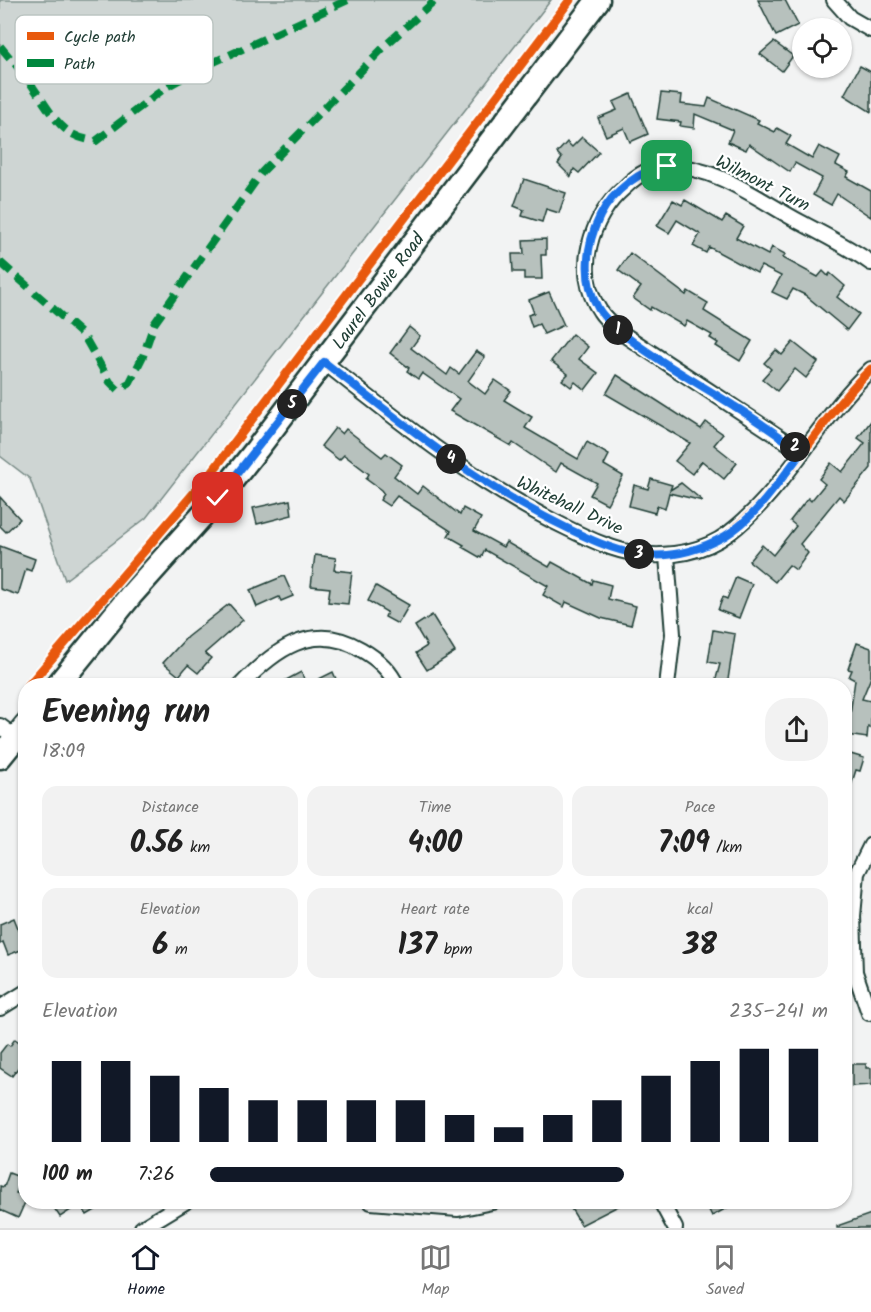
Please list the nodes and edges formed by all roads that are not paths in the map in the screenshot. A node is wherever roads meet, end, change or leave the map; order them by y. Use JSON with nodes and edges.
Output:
{"nodes":[{"id":1,"x":598,"y":0,"type":"edge"},
{"id":2,"x":834,"y":0,"type":"edge"},
{"id":3,"x":871,"y":30,"type":"edge"},
{"id":4,"x":871,"y":263,"type":"edge"},
{"id":5,"x":324,"y":362,"type":"junction"},
{"id":6,"x":871,"y":369,"type":"edge"},
{"id":7,"x":802,"y":452,"type":"junction"},
{"id":8,"x":667,"y":556,"type":"junction"},
{"id":9,"x":64,"y":678,"type":"edge"},
{"id":10,"x":249,"y":678,"type":"edge"},
{"id":11,"x":392,"y":678,"type":"edge"},
{"id":12,"x":668,"y":678,"type":"edge"},
{"id":13,"x":14,"y":729,"type":"edge"},
{"id":14,"x":0,"y":757,"type":"edge"},
{"id":15,"x":871,"y":845,"type":"edge"},
{"id":16,"x":18,"y":997,"type":"edge"},
{"id":17,"x":0,"y":1008,"type":"edge"},
{"id":18,"x":869,"y":1013,"type":"dead end"},
{"id":19,"x":173,"y":1209,"type":"edge"},
{"id":20,"x":665,"y":1209,"type":"edge"},
{"id":21,"x":142,"y":1228,"type":"edge"},
{"id":22,"x":675,"y":1228,"type":"edge"}],
"edges":[{"from":1,"to":5,"type":"main road","name":"Laurel Bowie Road"},
{"from":2,"to":3,"type":"street"},
{"from":4,"to":7,"type":"street","name":"Wilmont Turn"},
{"from":5,"to":8,"type":"street","name":"Whitehall Drive"},
{"from":5,"to":9,"type":"main road","name":"Laurel Bowie Road"},
{"from":6,"to":7,"type":"street","name":"Whitehall Drive"},
{"from":7,"to":8,"type":"street","name":"Whitehall Drive"},
{"from":8,"to":12,"type":"street"},
{"from":10,"to":11,"type":"street"},
{"from":13,"to":14,"type":"main road"},
{"from":15,"to":18,"type":"street"},
{"from":16,"to":17,"type":"street"},
{"from":19,"to":21,"type":"street"},
{"from":20,"to":22,"type":"street"}]}
